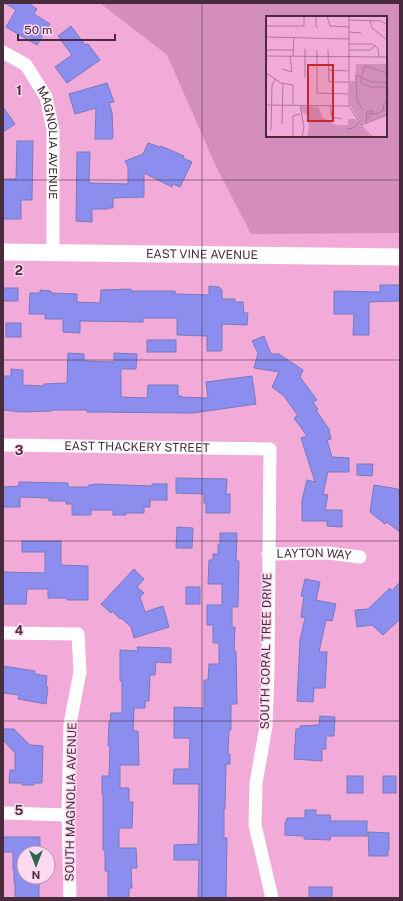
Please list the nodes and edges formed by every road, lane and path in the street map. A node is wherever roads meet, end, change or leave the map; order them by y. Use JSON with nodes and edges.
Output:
{"nodes":[{"id":1,"x":3,"y":52,"type":"edge"},
{"id":2,"x":3,"y":252,"type":"edge"},
{"id":3,"x":53,"y":252,"type":"junction"},
{"id":4,"x":400,"y":257,"type":"edge"},
{"id":5,"x":3,"y":445,"type":"edge"},
{"id":6,"x":270,"y":449,"type":"joint"},
{"id":7,"x":268,"y":554,"type":"junction"},
{"id":8,"x":360,"y":557,"type":"dead end"},
{"id":9,"x":3,"y":633,"type":"edge"},
{"id":10,"x":3,"y":814,"type":"edge"},
{"id":11,"x":68,"y":814,"type":"junction"},
{"id":12,"x":70,"y":898,"type":"edge"},
{"id":13,"x":272,"y":898,"type":"edge"}],
"edges":[{"from":1,"to":3,"type":"street","name":"MAGNOLIA AVENUE"},
{"from":2,"to":3,"type":"street","name":"EAST VINE AVENUE"},
{"from":3,"to":4,"type":"street","name":"EAST VINE AVENUE"},
{"from":5,"to":6,"type":"street","name":"EAST THACKERY STREET"},
{"from":6,"to":7,"type":"street","name":"SOUTH CORAL TREE DRIVE"},
{"from":7,"to":8,"type":"street","name":"LAYTON WAY"},
{"from":7,"to":13,"type":"street","name":"SOUTH CORAL TREE DRIVE"},
{"from":9,"to":11,"type":"street","name":"SOUTH MAGNOLIA AVENUE"},
{"from":10,"to":11,"type":"street"},
{"from":11,"to":12,"type":"street","name":"SOUTH MAGNOLIA AVENUE"}]}
